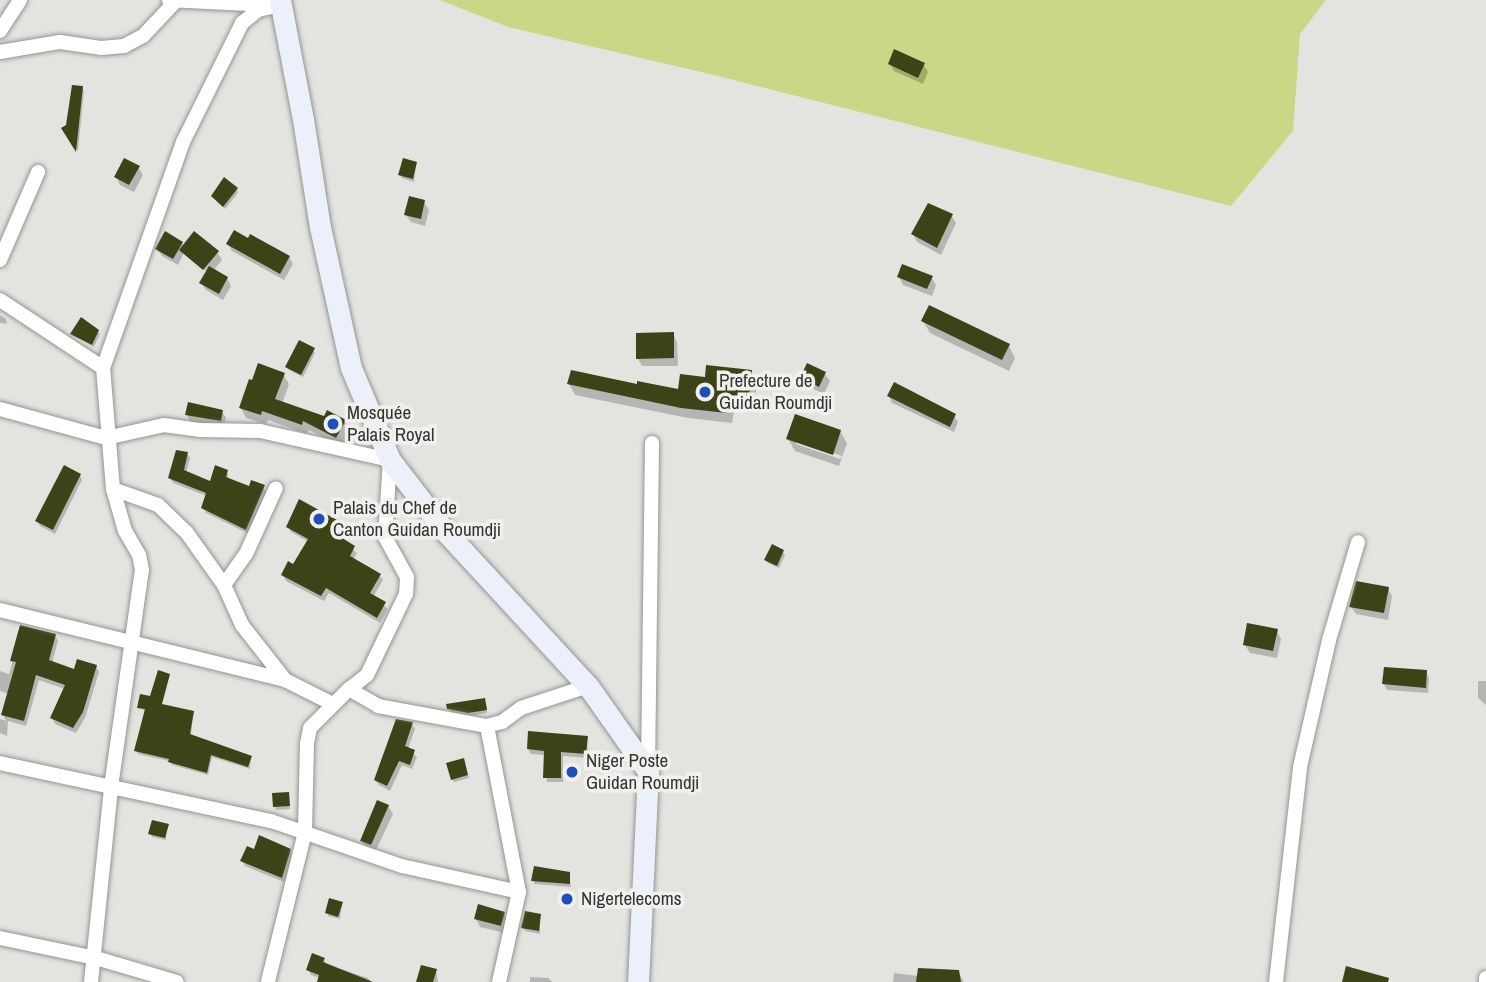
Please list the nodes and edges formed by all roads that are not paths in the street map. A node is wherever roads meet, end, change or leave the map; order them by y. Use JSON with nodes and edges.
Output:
{"nodes":[{"id":1,"x":20,"y":0,"type":"edge"},
{"id":2,"x":172,"y":1,"type":"edge"},
{"id":3,"x":280,"y":3,"type":"edge"},
{"id":4,"x":0,"y":32,"type":"edge"},
{"id":5,"x":0,"y":52,"type":"edge"},
{"id":6,"x":38,"y":172,"type":"dead end"},
{"id":7,"x":0,"y":260,"type":"edge"},
{"id":8,"x":0,"y":300,"type":"edge"},
{"id":9,"x":103,"y":368,"type":"junction"},
{"id":10,"x":0,"y":409,"type":"edge"},
{"id":11,"x":106,"y":438,"type":"junction"},
{"id":12,"x":652,"y":443,"type":"dead end"},
{"id":13,"x":390,"y":460,"type":"junction"},
{"id":14,"x":276,"y":488,"type":"dead end"},
{"id":15,"x":113,"y":489,"type":"junction"},
{"id":16,"x":1358,"y":542,"type":"dead end"},
{"id":17,"x":224,"y":585,"type":"junction"},
{"id":18,"x":0,"y":610,"type":"edge"},
{"id":19,"x":131,"y":640,"type":"junction"},
{"id":20,"x":285,"y":680,"type":"junction"},
{"id":21,"x":589,"y":686,"type":"junction"},
{"id":22,"x":349,"y":689,"type":"junction"},
{"id":23,"x":333,"y":704,"type":"junction"},
{"id":24,"x":487,"y":726,"type":"junction"},
{"id":25,"x":0,"y":763,"type":"edge"},
{"id":26,"x":649,"y":771,"type":"junction"},
{"id":27,"x":111,"y":787,"type":"junction"},
{"id":28,"x":305,"y":832,"type":"junction"},
{"id":29,"x":519,"y":892,"type":"junction"},
{"id":30,"x":0,"y":939,"type":"edge"},
{"id":31,"x":96,"y":958,"type":"junction"},
{"id":32,"x":91,"y":982,"type":"edge"},
{"id":33,"x":177,"y":982,"type":"edge"},
{"id":34,"x":268,"y":982,"type":"edge"},
{"id":35,"x":499,"y":982,"type":"edge"},
{"id":36,"x":638,"y":982,"type":"edge"},
{"id":37,"x":1276,"y":982,"type":"edge"}],
"edges":[{"from":1,"to":4,"type":"street"},
{"from":2,"to":3,"type":"street"},
{"from":2,"to":5,"type":"street"},
{"from":3,"to":9,"type":"street"},
{"from":3,"to":13,"type":"street"},
{"from":6,"to":7,"type":"street"},
{"from":8,"to":9,"type":"street"},
{"from":9,"to":11,"type":"street"},
{"from":10,"to":11,"type":"street"},
{"from":11,"to":13,"type":"street"},
{"from":11,"to":15,"type":"street"},
{"from":12,"to":26,"type":"street"},
{"from":13,"to":21,"type":"street"},
{"from":13,"to":22,"type":"street"},
{"from":14,"to":17,"type":"street"},
{"from":15,"to":17,"type":"street"},
{"from":15,"to":19,"type":"street"},
{"from":16,"to":37,"type":"street"},
{"from":17,"to":20,"type":"street"},
{"from":18,"to":19,"type":"street"},
{"from":19,"to":20,"type":"street"},
{"from":19,"to":27,"type":"street"},
{"from":20,"to":23,"type":"street"},
{"from":21,"to":24,"type":"street"},
{"from":21,"to":26,"type":"street"},
{"from":22,"to":23,"type":"street"},
{"from":22,"to":24,"type":"street"},
{"from":23,"to":28,"type":"street"},
{"from":24,"to":29,"type":"street"},
{"from":25,"to":27,"type":"street"},
{"from":26,"to":36,"type":"street"},
{"from":27,"to":28,"type":"street"},
{"from":27,"to":31,"type":"street"},
{"from":28,"to":29,"type":"street"},
{"from":28,"to":34,"type":"street"},
{"from":29,"to":35,"type":"street"},
{"from":30,"to":31,"type":"street"},
{"from":31,"to":32,"type":"street"},
{"from":31,"to":33,"type":"street"}]}
